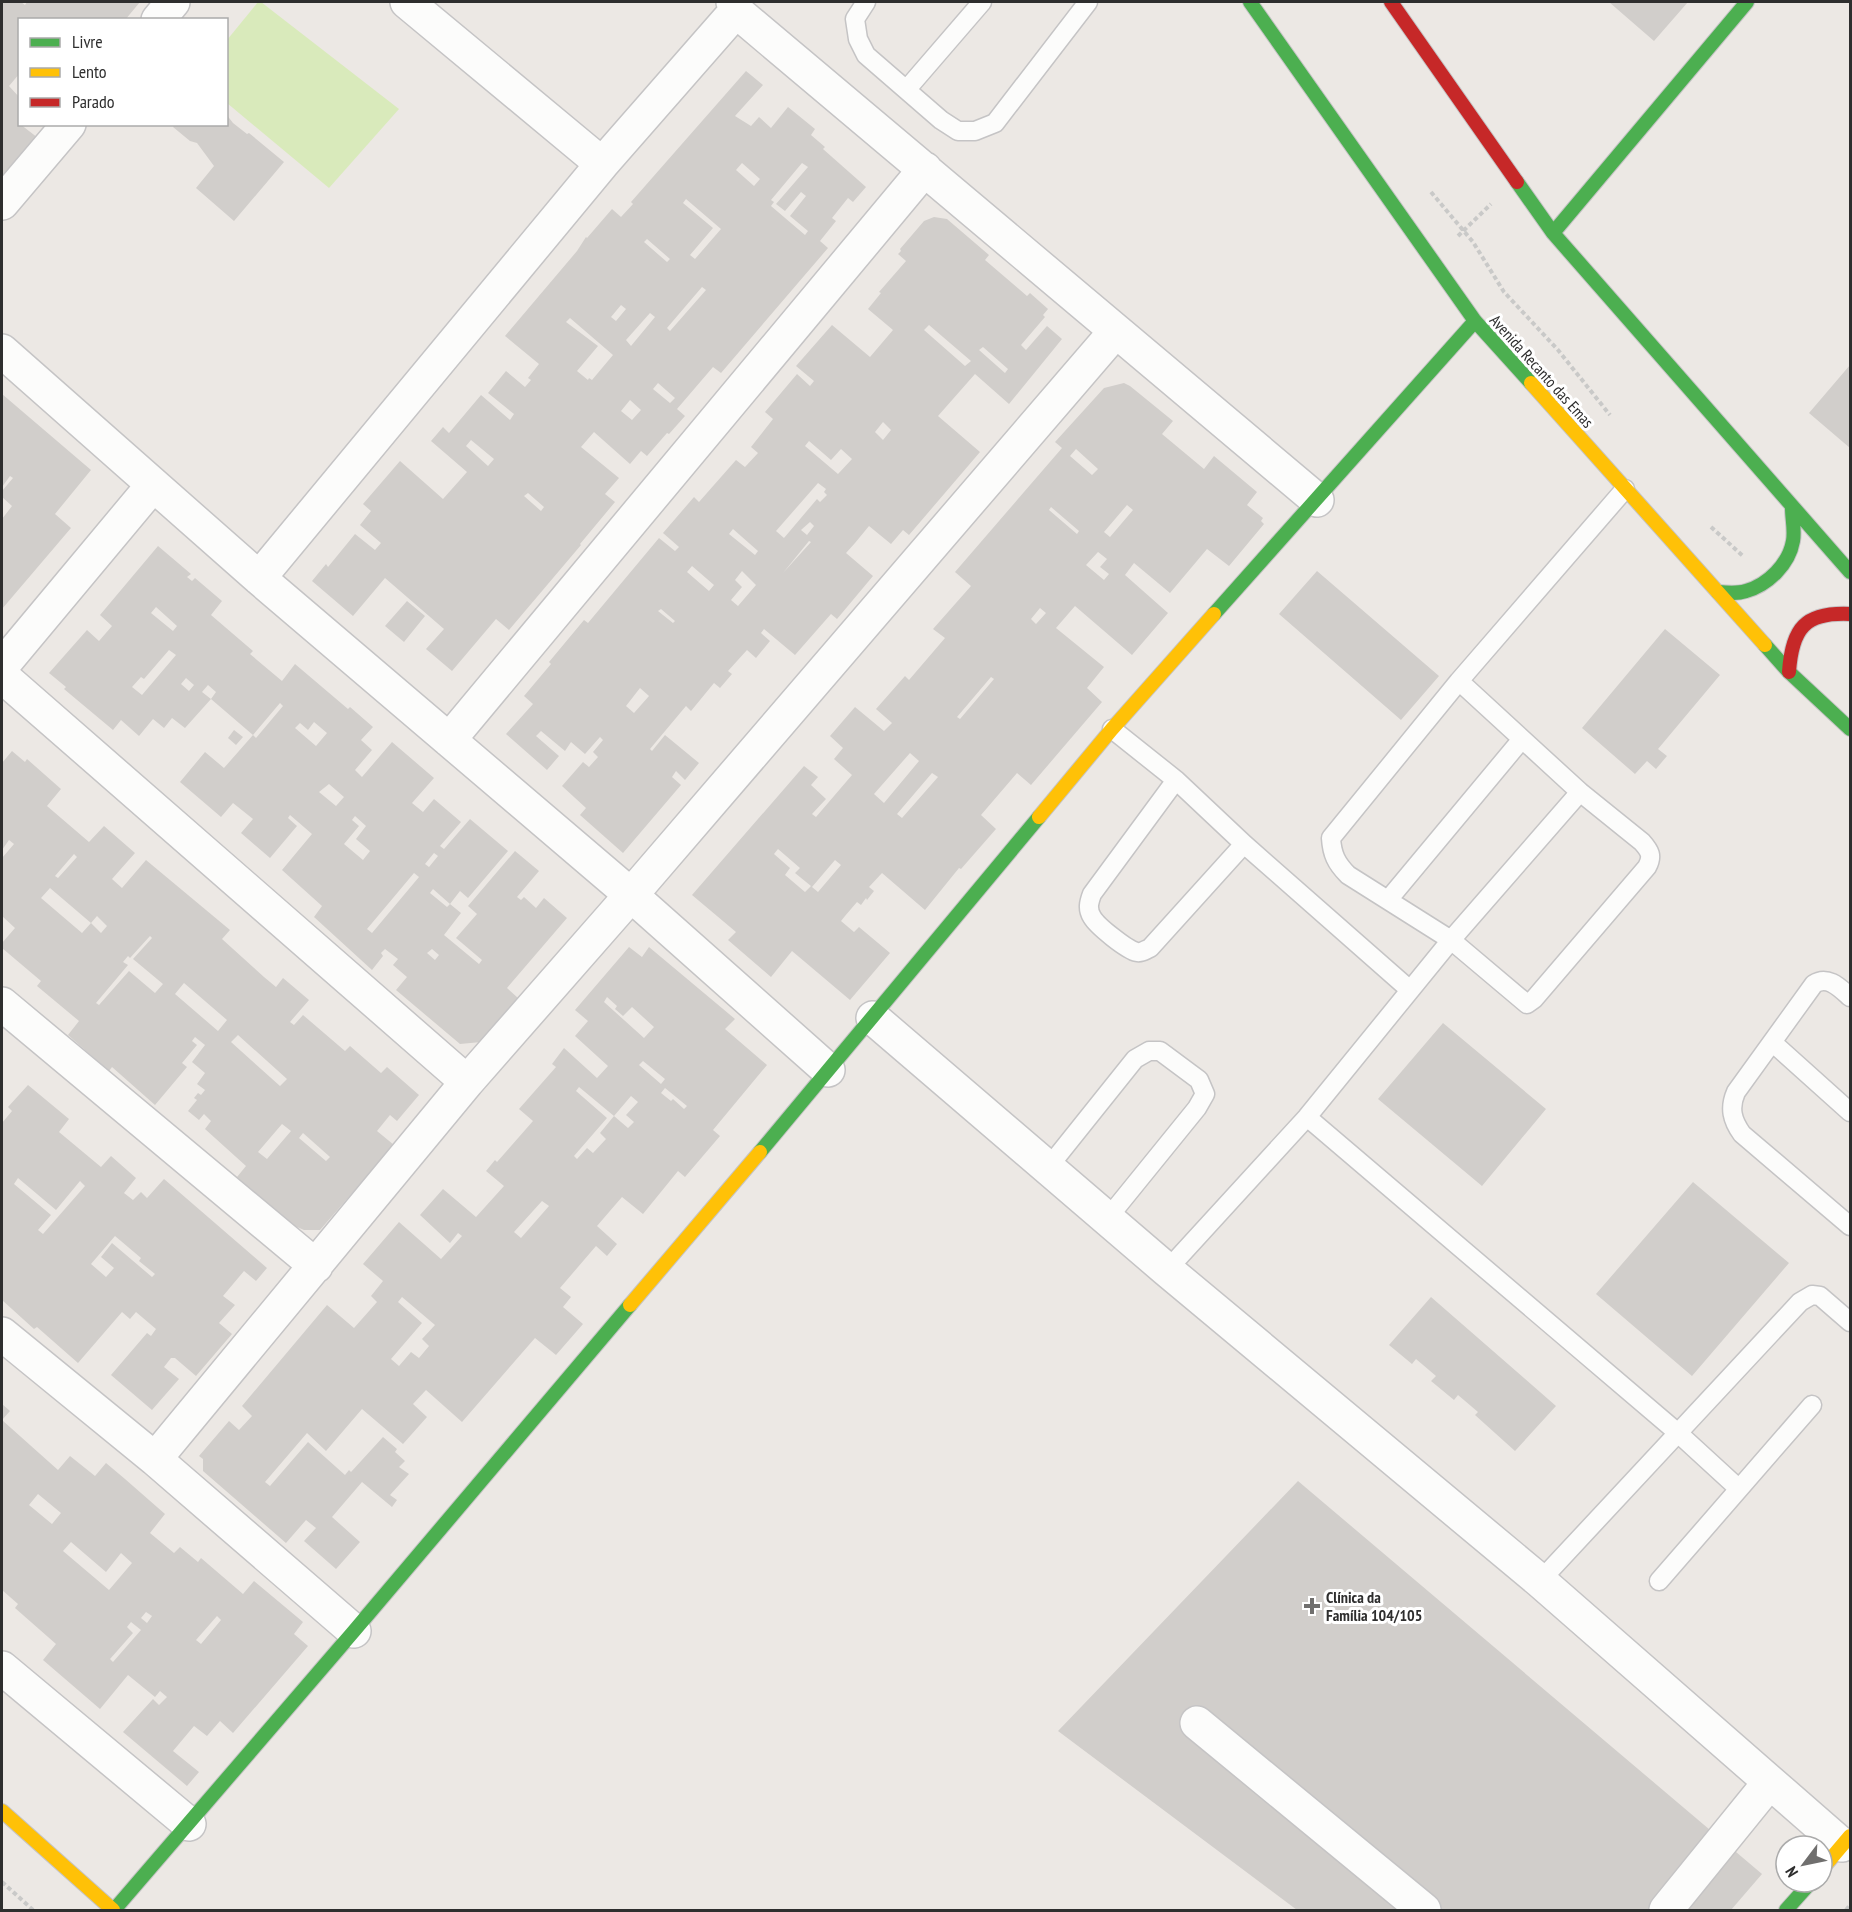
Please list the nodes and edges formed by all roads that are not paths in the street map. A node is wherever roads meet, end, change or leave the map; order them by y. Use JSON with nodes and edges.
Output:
{"nodes":[{"id":1,"x":173,"y":2,"type":"edge"},
{"id":2,"x":407,"y":2,"type":"edge"},
{"id":3,"x":866,"y":2,"type":"edge"},
{"id":4,"x":981,"y":2,"type":"edge"},
{"id":5,"x":1088,"y":2,"type":"edge"},
{"id":6,"x":1250,"y":2,"type":"edge"},
{"id":7,"x":1391,"y":2,"type":"edge"},
{"id":8,"x":1747,"y":2,"type":"edge"},
{"id":9,"x":734,"y":6,"type":"edge"},
{"id":10,"x":160,"y":18,"type":"edge"},
{"id":11,"x":907,"y":89,"type":"junction"},
{"id":12,"x":67,"y":126,"type":"edge"},
{"id":13,"x":602,"y":164,"type":"junction"},
{"id":14,"x":925,"y":169,"type":"junction"},
{"id":15,"x":2,"y":203,"type":"edge"},
{"id":16,"x":1553,"y":233,"type":"junction"},
{"id":17,"x":1475,"y":321,"type":"junction"},
{"id":18,"x":1115,"y":332,"type":"junction"},
{"id":19,"x":2,"y":351,"type":"edge"},
{"id":20,"x":153,"y":485,"type":"junction"},
{"id":21,"x":1625,"y":489,"type":"junction"},
{"id":22,"x":1317,"y":500,"type":"junction"},
{"id":23,"x":1792,"y":508,"type":"junction"},
{"id":24,"x":1851,"y":572,"type":"edge"},
{"id":25,"x":259,"y":578,"type":"junction"},
{"id":26,"x":1718,"y":592,"type":"junction"},
{"id":27,"x":1851,"y":614,"type":"edge"},
{"id":28,"x":2,"y":666,"type":"edge"},
{"id":29,"x":1789,"y":672,"type":"junction"},
{"id":30,"x":2,"y":676,"type":"edge"},
{"id":31,"x":1458,"y":681,"type":"junction"},
{"id":32,"x":1112,"y":729,"type":"junction"},
{"id":33,"x":1851,"y":729,"type":"edge"},
{"id":34,"x":1522,"y":739,"type":"junction"},
{"id":35,"x":449,"y":740,"type":"junction"},
{"id":36,"x":1176,"y":780,"type":"junction"},
{"id":37,"x":1580,"y":792,"type":"junction"},
{"id":38,"x":1244,"y":844,"type":"junction"},
{"id":39,"x":632,"y":895,"type":"junction"},
{"id":40,"x":1388,"y":900,"type":"junction"},
{"id":41,"x":1451,"y":940,"type":"junction"},
{"id":42,"x":1410,"y":990,"type":"junction"},
{"id":43,"x":1851,"y":997,"type":"edge"},
{"id":44,"x":2,"y":1004,"type":"edge"},
{"id":45,"x":873,"y":1018,"type":"junction"},
{"id":46,"x":1772,"y":1042,"type":"junction"},
{"id":47,"x":828,"y":1070,"type":"junction"},
{"id":48,"x":467,"y":1082,"type":"junction"},
{"id":49,"x":1851,"y":1112,"type":"edge"},
{"id":50,"x":1308,"y":1117,"type":"junction"},
{"id":51,"x":1047,"y":1168,"type":"junction"},
{"id":52,"x":1107,"y":1220,"type":"junction"},
{"id":53,"x":1851,"y":1226,"type":"edge"},
{"id":54,"x":316,"y":1266,"type":"junction"},
{"id":55,"x":1167,"y":1270,"type":"junction"},
{"id":56,"x":1851,"y":1322,"type":"edge"},
{"id":57,"x":2,"y":1335,"type":"edge"},
{"id":58,"x":1812,"y":1405,"type":"dead end"},
{"id":59,"x":1678,"y":1433,"type":"junction"},
{"id":60,"x":155,"y":1459,"type":"junction"},
{"id":61,"x":1738,"y":1488,"type":"junction"},
{"id":62,"x":1540,"y":1581,"type":"junction"},
{"id":63,"x":1659,"y":1581,"type":"dead end"},
{"id":64,"x":354,"y":1630,"type":"junction"},
{"id":65,"x":2,"y":1668,"type":"edge"},
{"id":66,"x":1197,"y":1723,"type":"dead end"},
{"id":67,"x":1769,"y":1783,"type":"junction"},
{"id":68,"x":2,"y":1811,"type":"edge"},
{"id":69,"x":189,"y":1824,"type":"junction"},
{"id":70,"x":1838,"y":1850,"type":"edge"},
{"id":71,"x":1800,"y":1894,"type":"edge"},
{"id":72,"x":113,"y":1911,"type":"edge"},
{"id":73,"x":1424,"y":1911,"type":"edge"},
{"id":74,"x":1666,"y":1911,"type":"edge"},
{"id":75,"x":1786,"y":1911,"type":"edge"}],
"edges":[{"from":1,"to":10,"type":"street"},
{"from":2,"to":13,"type":"street"},
{"from":3,"to":11,"type":"lane"},
{"from":4,"to":11,"type":"lane"},
{"from":5,"to":11,"type":"lane"},
{"from":6,"to":17,"type":"street","name":"Avenida Recanto das Emas"},
{"from":7,"to":16,"type":"street"},
{"from":8,"to":16,"type":"street"},
{"from":9,"to":13,"type":"street"},
{"from":9,"to":14,"type":"street"},
{"from":12,"to":15,"type":"street"},
{"from":13,"to":25,"type":"street"},
{"from":14,"to":18,"type":"street"},
{"from":14,"to":35,"type":"street"},
{"from":16,"to":23,"type":"street"},
{"from":17,"to":21,"type":"street","name":"Avenida Recanto das Emas"},
{"from":17,"to":22,"type":"street"},
{"from":18,"to":22,"type":"street"},
{"from":18,"to":39,"type":"street"},
{"from":19,"to":20,"type":"street"},
{"from":20,"to":25,"type":"street"},
{"from":20,"to":28,"type":"street"},
{"from":21,"to":26,"type":"street","name":"Avenida Recanto das Emas"},
{"from":21,"to":31,"type":"lane"},
{"from":22,"to":32,"type":"street"},
{"from":23,"to":24,"type":"street"},
{"from":23,"to":26,"type":"street"},
{"from":25,"to":35,"type":"street"},
{"from":26,"to":29,"type":"street","name":"Avenida Recanto das Emas"},
{"from":27,"to":29,"type":"street"},
{"from":29,"to":33,"type":"street","name":"Avenida Recanto das Emas"},
{"from":30,"to":48,"type":"street"},
{"from":31,"to":34,"type":"lane"},
{"from":31,"to":40,"type":"lane"},
{"from":32,"to":36,"type":"lane"},
{"from":32,"to":45,"type":"street"},
{"from":34,"to":37,"type":"lane"},
{"from":34,"to":40,"type":"lane"},
{"from":35,"to":39,"type":"street"},
{"from":36,"to":38,"type":"lane"},
{"from":36,"to":38,"type":"lane"},
{"from":37,"to":41,"type":"lane"},
{"from":37,"to":41,"type":"lane"},
{"from":38,"to":42,"type":"lane"},
{"from":39,"to":47,"type":"street"},
{"from":39,"to":48,"type":"street"},
{"from":40,"to":41,"type":"lane"},
{"from":41,"to":42,"type":"lane"},
{"from":42,"to":50,"type":"lane"},
{"from":43,"to":46,"type":"lane"},
{"from":44,"to":54,"type":"street"},
{"from":45,"to":47,"type":"street"},
{"from":45,"to":51,"type":"street"},
{"from":46,"to":49,"type":"lane"},
{"from":46,"to":53,"type":"lane"},
{"from":47,"to":64,"type":"street"},
{"from":48,"to":54,"type":"street"},
{"from":50,"to":55,"type":"lane"},
{"from":50,"to":59,"type":"lane"},
{"from":51,"to":52,"type":"street"},
{"from":51,"to":52,"type":"lane"},
{"from":52,"to":55,"type":"street"},
{"from":54,"to":60,"type":"street"},
{"from":55,"to":62,"type":"street"},
{"from":56,"to":59,"type":"lane"},
{"from":57,"to":60,"type":"street"},
{"from":58,"to":61,"type":"lane"},
{"from":59,"to":61,"type":"lane"},
{"from":59,"to":62,"type":"lane"},
{"from":60,"to":64,"type":"street"},
{"from":61,"to":63,"type":"lane"},
{"from":62,"to":67,"type":"street"},
{"from":64,"to":69,"type":"street"},
{"from":65,"to":69,"type":"street"},
{"from":66,"to":73,"type":"street"},
{"from":67,"to":70,"type":"street"},
{"from":67,"to":74,"type":"street"},
{"from":68,"to":72,"type":"street"},
{"from":69,"to":72,"type":"street"},
{"from":71,"to":75,"type":"street"}]}
